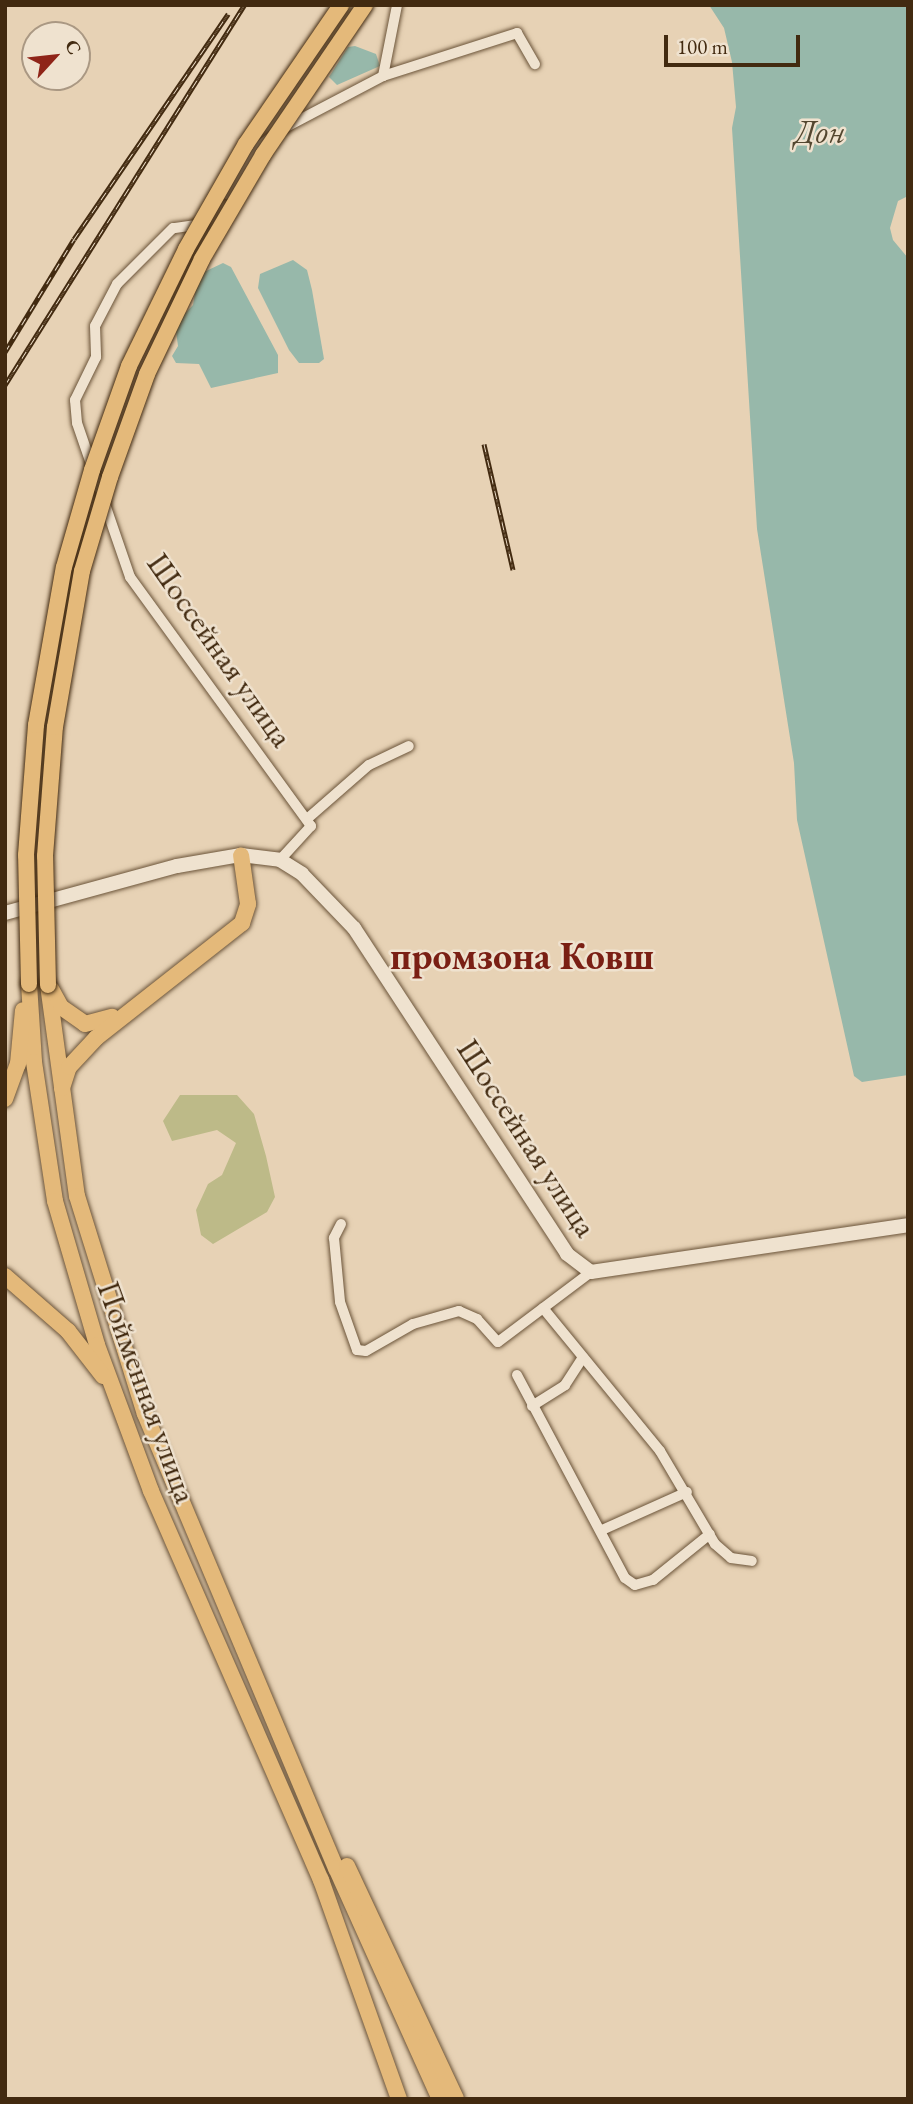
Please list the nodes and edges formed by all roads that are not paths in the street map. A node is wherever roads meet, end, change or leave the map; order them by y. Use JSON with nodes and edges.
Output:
{"nodes":[{"id":1,"x":341,"y":5,"type":"edge"},
{"id":2,"x":365,"y":5,"type":"edge"},
{"id":3,"x":397,"y":5,"type":"edge"},
{"id":4,"x":535,"y":64,"type":"dead end"},
{"id":5,"x":383,"y":76,"type":"junction"},
{"id":6,"x":409,"y":746,"type":"dead end"},
{"id":7,"x":309,"y":823,"type":"junction"},
{"id":8,"x":235,"y":856,"type":"junction"},
{"id":9,"x":280,"y":860,"type":"junction"},
{"id":10,"x":5,"y":913,"type":"edge"},
{"id":11,"x":48,"y":985,"type":"junction"},
{"id":12,"x":29,"y":986,"type":"junction"},
{"id":13,"x":62,"y":1090,"type":"junction"},
{"id":14,"x":5,"y":1098,"type":"edge"},
{"id":15,"x":341,"y":1224,"type":"dead end"},
{"id":16,"x":908,"y":1226,"type":"edge"},
{"id":17,"x":591,"y":1272,"type":"junction"},
{"id":18,"x":5,"y":1276,"type":"edge"},
{"id":19,"x":543,"y":1308,"type":"junction"},
{"id":20,"x":583,"y":1357,"type":"junction"},
{"id":21,"x":517,"y":1374,"type":"dead end"},
{"id":22,"x":532,"y":1406,"type":"junction"},
{"id":23,"x":131,"y":1433,"type":"junction"},
{"id":24,"x":687,"y":1492,"type":"junction"},
{"id":25,"x":602,"y":1530,"type":"junction"},
{"id":26,"x":710,"y":1534,"type":"junction"},
{"id":27,"x":752,"y":1561,"type":"dead end"},
{"id":28,"x":301,"y":1780,"type":"junction"},
{"id":29,"x":396,"y":2099,"type":"edge"},
{"id":30,"x":440,"y":2099,"type":"edge"},
{"id":31,"x":456,"y":2099,"type":"edge"}],
"edges":[{"from":1,"to":12,"type":"main road","bridge":true},
{"from":2,"to":11,"type":"main road","name":"Пойменная улица","bridge":true},
{"from":3,"to":5,"type":"street"},
{"from":4,"to":5,"type":"street","name":"Шоссейная улица"},
{"from":5,"to":7,"type":"street","name":"Шоссейная улица"},
{"from":6,"to":7,"type":"street"},
{"from":7,"to":9,"type":"street"},
{"from":8,"to":9,"type":"main road","name":"Шоссейная улица"},
{"from":8,"to":10,"type":"main road","name":"Шоссейная улица"},
{"from":8,"to":11,"type":"main road"},
{"from":8,"to":13,"type":"main road"},
{"from":9,"to":17,"type":"main road","name":"Шоссейная улица"},
{"from":11,"to":13,"type":"main road","name":"Пойменная улица"},
{"from":12,"to":14,"type":"main road"},
{"from":12,"to":23,"type":"main road","name":"Пойменная улица"},
{"from":13,"to":28,"type":"main road","name":"Пойменная улица"},
{"from":15,"to":19,"type":"street","name":"Шоссейная улица"},
{"from":16,"to":17,"type":"main road","name":"Шоссейная улица"},
{"from":17,"to":19,"type":"street","name":"Шоссейная улица"},
{"from":18,"to":23,"type":"main road"},
{"from":19,"to":20,"type":"street"},
{"from":20,"to":22,"type":"street"},
{"from":20,"to":24,"type":"street"},
{"from":21,"to":22,"type":"street"},
{"from":22,"to":25,"type":"street"},
{"from":23,"to":29,"type":"main road","name":"Пойменная улица"},
{"from":24,"to":25,"type":"street"},
{"from":24,"to":26,"type":"street"},
{"from":25,"to":26,"type":"street"},
{"from":26,"to":27,"type":"street"},
{"from":28,"to":30,"type":"main road"},
{"from":28,"to":31,"type":"main road"}]}
